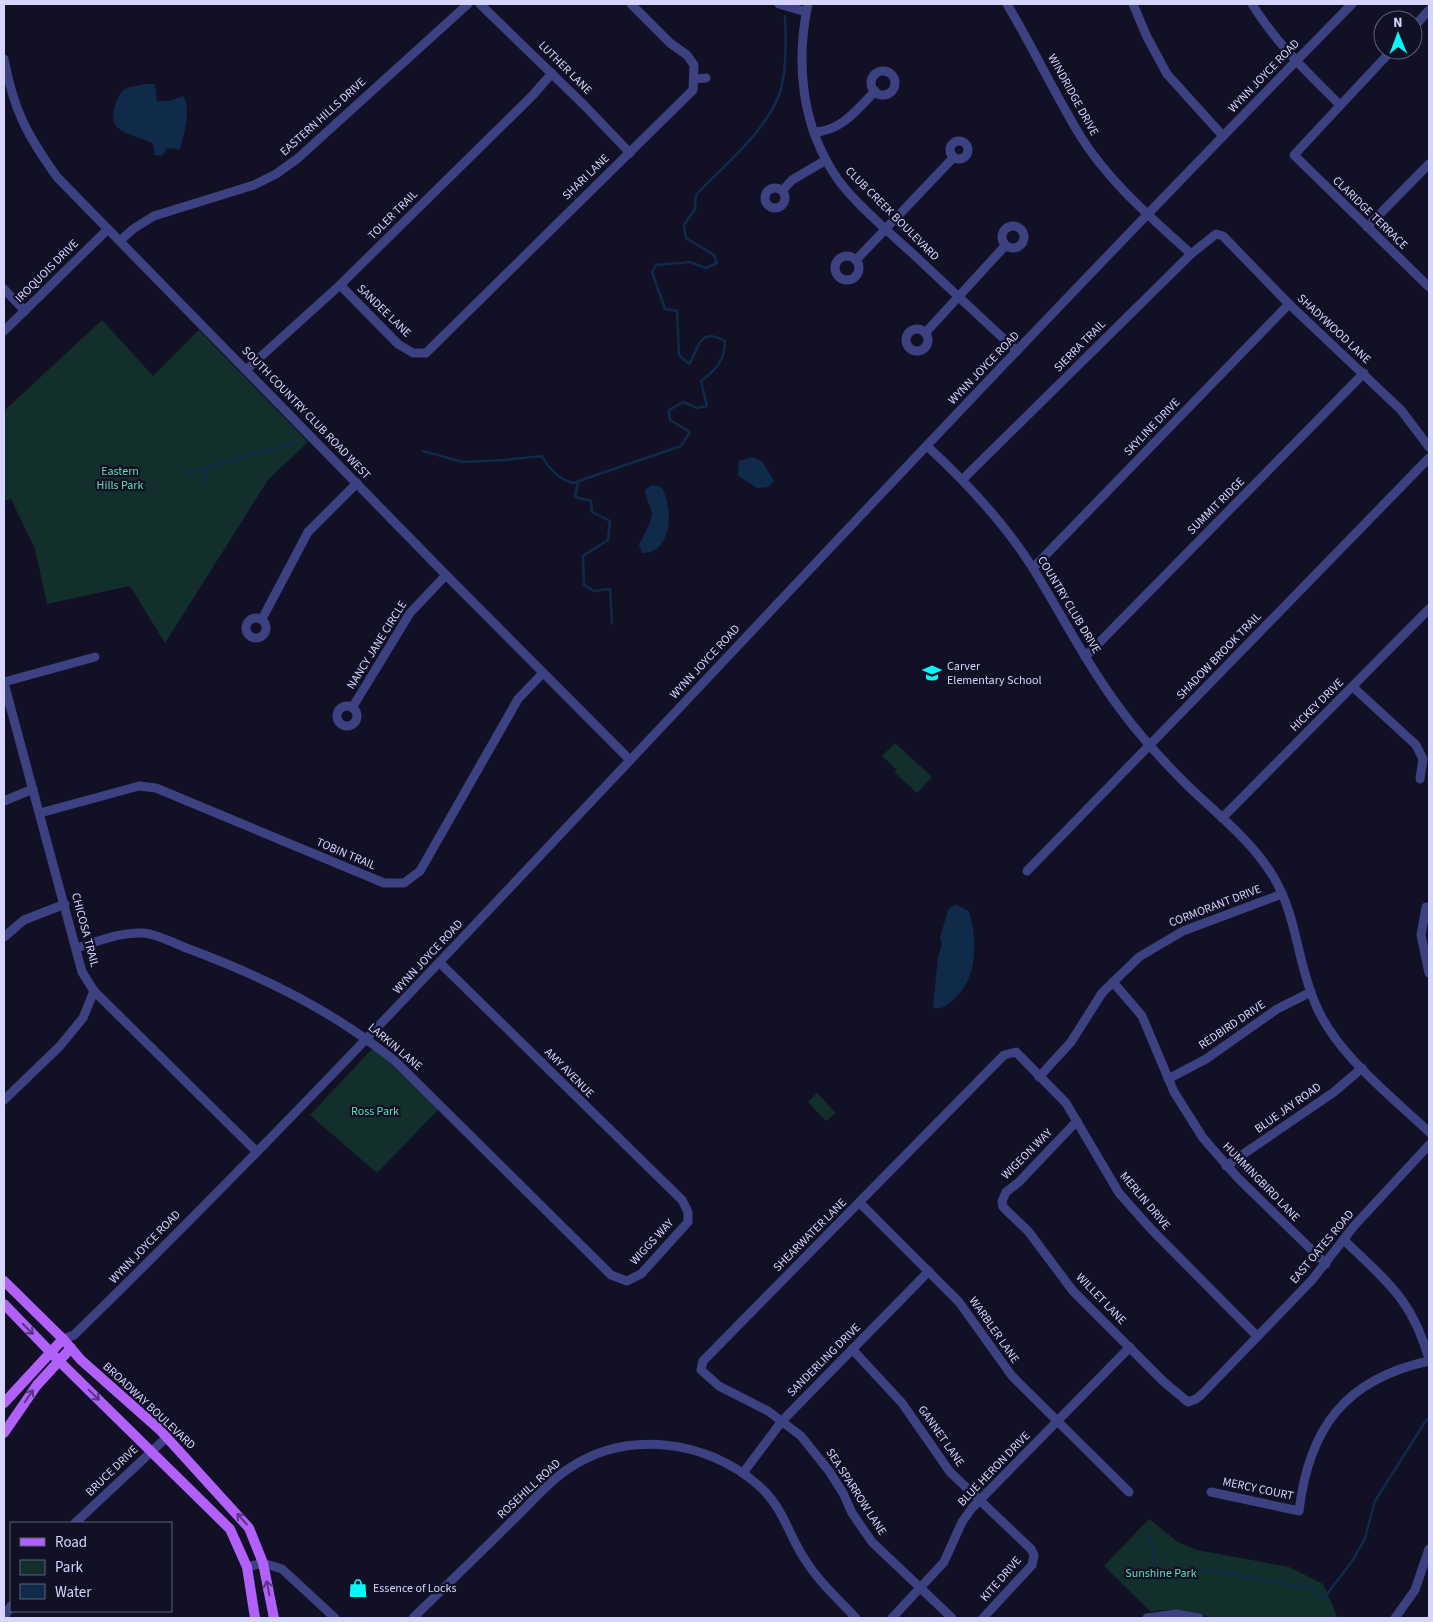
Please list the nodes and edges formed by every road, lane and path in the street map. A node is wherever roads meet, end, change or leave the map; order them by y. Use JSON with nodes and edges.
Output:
{"nodes":[{"id":1,"x":468,"y":4,"type":"edge"},
{"id":2,"x":480,"y":4,"type":"edge"},
{"id":3,"x":630,"y":4,"type":"edge"},
{"id":4,"x":779,"y":4,"type":"edge"},
{"id":5,"x":1008,"y":4,"type":"edge"},
{"id":6,"x":1133,"y":4,"type":"edge"},
{"id":7,"x":1252,"y":4,"type":"edge"},
{"id":8,"x":1352,"y":4,"type":"edge"},
{"id":9,"x":807,"y":8,"type":"edge"},
{"id":10,"x":4,"y":59,"type":"edge"},
{"id":11,"x":1383,"y":60,"type":"edge"},
{"id":12,"x":1295,"y":61,"type":"junction"},
{"id":13,"x":552,"y":73,"type":"junction"},
{"id":14,"x":706,"y":78,"type":"dead end"},
{"id":15,"x":694,"y":79,"type":"junction"},
{"id":16,"x":875,"y":91,"type":"dead end"},
{"id":17,"x":1340,"y":105,"type":"junction"},
{"id":18,"x":814,"y":132,"type":"junction"},
{"id":19,"x":1223,"y":136,"type":"junction"},
{"id":20,"x":630,"y":153,"type":"junction"},
{"id":21,"x":954,"y":157,"type":"dead end"},
{"id":22,"x":826,"y":160,"type":"junction"},
{"id":23,"x":1429,"y":164,"type":"edge"},
{"id":24,"x":783,"y":190,"type":"dead end"},
{"id":25,"x":1147,"y":213,"type":"junction"},
{"id":26,"x":1367,"y":227,"type":"junction"},
{"id":27,"x":884,"y":228,"type":"junction"},
{"id":28,"x":108,"y":229,"type":"junction"},
{"id":29,"x":1216,"y":234,"type":"joint"},
{"id":30,"x":120,"y":240,"type":"junction"},
{"id":31,"x":1005,"y":246,"type":"dead end"},
{"id":32,"x":1191,"y":254,"type":"junction"},
{"id":33,"x":856,"y":260,"type":"dead end"},
{"id":34,"x":340,"y":285,"type":"junction"},
{"id":35,"x":1429,"y":287,"type":"edge"},
{"id":36,"x":4,"y":289,"type":"edge"},
{"id":37,"x":959,"y":298,"type":"junction"},
{"id":38,"x":1289,"y":304,"type":"junction"},
{"id":39,"x":25,"y":310,"type":"junction"},
{"id":40,"x":4,"y":331,"type":"edge"},
{"id":41,"x":926,"y":332,"type":"dead end"},
{"id":42,"x":1017,"y":351,"type":"junction"},
{"id":43,"x":413,"y":353,"type":"joint"},
{"id":44,"x":246,"y":370,"type":"junction"},
{"id":45,"x":1364,"y":373,"type":"junction"},
{"id":46,"x":926,"y":446,"type":"junction"},
{"id":47,"x":1429,"y":447,"type":"edge"},
{"id":48,"x":1429,"y":458,"type":"edge"},
{"id":49,"x":963,"y":479,"type":"junction"},
{"id":50,"x":357,"y":483,"type":"junction"},
{"id":51,"x":1033,"y":568,"type":"junction"},
{"id":52,"x":446,"y":575,"type":"junction"},
{"id":53,"x":1429,"y":609,"type":"edge"},
{"id":54,"x":262,"y":619,"type":"dead end"},
{"id":55,"x":95,"y":657,"type":"dead end"},
{"id":56,"x":1085,"y":657,"type":"junction"},
{"id":57,"x":543,"y":673,"type":"junction"},
{"id":58,"x":4,"y":682,"type":"edge"},
{"id":59,"x":1353,"y":687,"type":"junction"},
{"id":60,"x":352,"y":708,"type":"dead end"},
{"id":61,"x":1150,"y":744,"type":"junction"},
{"id":62,"x":630,"y":760,"type":"junction"},
{"id":63,"x":1420,"y":779,"type":"dead end"},
{"id":64,"x":33,"y":789,"type":"junction"},
{"id":65,"x":4,"y":801,"type":"edge"},
{"id":66,"x":40,"y":813,"type":"junction"},
{"id":67,"x":1222,"y":818,"type":"junction"},
{"id":68,"x":1027,"y":871,"type":"dead end"},
{"id":69,"x":1282,"y":894,"type":"junction"},
{"id":70,"x":65,"y":904,"type":"junction"},
{"id":71,"x":1426,"y":907,"type":"dead end"},
{"id":72,"x":4,"y":937,"type":"edge"},
{"id":73,"x":76,"y":948,"type":"junction"},
{"id":74,"x":440,"y":963,"type":"junction"},
{"id":75,"x":1429,"y":973,"type":"edge"},
{"id":76,"x":1113,"y":982,"type":"junction"},
{"id":77,"x":94,"y":991,"type":"junction"},
{"id":78,"x":1311,"y":992,"type":"junction"},
{"id":79,"x":369,"y":1039,"type":"junction"},
{"id":80,"x":1010,"y":1053,"type":"joint"},
{"id":81,"x":1362,"y":1068,"type":"junction"},
{"id":82,"x":1039,"y":1076,"type":"junction"},
{"id":83,"x":1168,"y":1079,"type":"junction"},
{"id":84,"x":4,"y":1100,"type":"edge"},
{"id":85,"x":1077,"y":1121,"type":"junction"},
{"id":86,"x":1429,"y":1132,"type":"edge"},
{"id":87,"x":1429,"y":1145,"type":"edge"},
{"id":88,"x":256,"y":1151,"type":"junction"},
{"id":89,"x":1226,"y":1166,"type":"junction"},
{"id":90,"x":682,"y":1200,"type":"joint"},
{"id":91,"x":860,"y":1203,"type":"junction"},
{"id":92,"x":1003,"y":1207,"type":"joint"},
{"id":93,"x":1344,"y":1240,"type":"junction"},
{"id":94,"x":1326,"y":1264,"type":"junction"},
{"id":95,"x":929,"y":1271,"type":"junction"},
{"id":96,"x":611,"y":1275,"type":"joint"},
{"id":97,"x":4,"y":1281,"type":"edge"},
{"id":98,"x":4,"y":1304,"type":"edge"},
{"id":99,"x":74,"y":1335,"type":"junction"},
{"id":100,"x":1258,"y":1336,"type":"junction"},
{"id":101,"x":63,"y":1339,"type":"junction"},
{"id":102,"x":71,"y":1348,"type":"junction"},
{"id":103,"x":1130,"y":1348,"type":"junction"},
{"id":104,"x":852,"y":1349,"type":"junction"},
{"id":105,"x":50,"y":1351,"type":"junction"},
{"id":106,"x":1429,"y":1360,"type":"edge"},
{"id":107,"x":59,"y":1361,"type":"junction"},
{"id":108,"x":4,"y":1402,"type":"edge"},
{"id":109,"x":1188,"y":1402,"type":"joint"},
{"id":110,"x":782,"y":1421,"type":"junction"},
{"id":111,"x":1059,"y":1422,"type":"junction"},
{"id":112,"x":4,"y":1433,"type":"edge"},
{"id":113,"x":166,"y":1438,"type":"junction"},
{"id":114,"x":151,"y":1450,"type":"junction"},
{"id":115,"x":743,"y":1473,"type":"junction"},
{"id":116,"x":1129,"y":1492,"type":"dead end"},
{"id":117,"x":1211,"y":1492,"type":"dead end"},
{"id":118,"x":979,"y":1502,"type":"junction"},
{"id":119,"x":76,"y":1522,"type":"edge"},
{"id":120,"x":1429,"y":1549,"type":"edge"},
{"id":121,"x":1034,"y":1555,"type":"joint"},
{"id":122,"x":263,"y":1562,"type":"junction"},
{"id":123,"x":247,"y":1567,"type":"junction"},
{"id":124,"x":921,"y":1588,"type":"junction"},
{"id":125,"x":255,"y":1618,"type":"edge"},
{"id":126,"x":274,"y":1618,"type":"edge"},
{"id":127,"x":335,"y":1618,"type":"edge"},
{"id":128,"x":413,"y":1618,"type":"edge"},
{"id":129,"x":856,"y":1618,"type":"edge"},
{"id":130,"x":892,"y":1618,"type":"edge"},
{"id":131,"x":952,"y":1618,"type":"edge"},
{"id":132,"x":983,"y":1618,"type":"edge"},
{"id":133,"x":1147,"y":1618,"type":"edge"},
{"id":134,"x":1199,"y":1618,"type":"edge"},
{"id":135,"x":1395,"y":1618,"type":"edge"}],
"edges":[{"from":1,"to":30,"type":"street","name":"EASTERN HILLS DRIVE"},
{"from":2,"to":13,"type":"street","name":"LUTHER LANE"},
{"from":3,"to":15,"type":"street"},
{"from":4,"to":9,"type":"street"},
{"from":5,"to":25,"type":"street","name":"WINDRIDGE DRIVE"},
{"from":6,"to":19,"type":"street"},
{"from":7,"to":12,"type":"street"},
{"from":8,"to":12,"type":"street","name":"WYNN JOYCE ROAD"},
{"from":9,"to":18,"type":"street","name":"CLUB CREEK BOULEVARD"},
{"from":10,"to":28,"type":"street","name":"SOUTH COUNTRY CLUB ROAD WEST"},
{"from":11,"to":17,"type":"street"},
{"from":12,"to":17,"type":"street"},
{"from":12,"to":19,"type":"street","name":"WYNN JOYCE ROAD"},
{"from":13,"to":20,"type":"street","name":"LUTHER LANE"},
{"from":13,"to":34,"type":"street","name":"TOLER TRAIL"},
{"from":14,"to":15,"type":"street"},
{"from":15,"to":20,"type":"street","name":"SHARI LANE"},
{"from":16,"to":18,"type":"street"},
{"from":17,"to":26,"type":"street","name":"CLARIDGE TERRACE"},
{"from":18,"to":22,"type":"street","name":"CLUB CREEK BOULEVARD"},
{"from":19,"to":25,"type":"street","name":"WYNN JOYCE ROAD"},
{"from":20,"to":43,"type":"street","name":"SHARI LANE"},
{"from":21,"to":27,"type":"street"},
{"from":22,"to":24,"type":"street"},
{"from":22,"to":27,"type":"street","name":"CLUB CREEK BOULEVARD"},
{"from":23,"to":26,"type":"street"},
{"from":25,"to":32,"type":"street","name":"WINDRIDGE DRIVE"},
{"from":25,"to":42,"type":"street","name":"WYNN JOYCE ROAD"},
{"from":26,"to":35,"type":"street","name":"CLARIDGE TERRACE"},
{"from":27,"to":33,"type":"street"},
{"from":27,"to":37,"type":"street","name":"CLUB CREEK BOULEVARD"},
{"from":28,"to":30,"type":"street","name":"SOUTH COUNTRY CLUB ROAD WEST"},
{"from":28,"to":39,"type":"street","name":"IROQUOIS DRIVE"},
{"from":29,"to":32,"type":"street","name":"SIERRA TRAIL"},
{"from":29,"to":38,"type":"street","name":"SHADYWOOD LANE"},
{"from":30,"to":44,"type":"street","name":"SOUTH COUNTRY CLUB ROAD WEST"},
{"from":31,"to":37,"type":"street"},
{"from":32,"to":49,"type":"street","name":"SIERRA TRAIL"},
{"from":34,"to":43,"type":"street","name":"SANDEE LANE"},
{"from":34,"to":44,"type":"street","name":"TOLER TRAIL"},
{"from":36,"to":39,"type":"street"},
{"from":37,"to":41,"type":"street"},
{"from":37,"to":42,"type":"street","name":"CLUB CREEK BOULEVARD"},
{"from":38,"to":45,"type":"street","name":"SHADYWOOD LANE"},
{"from":38,"to":51,"type":"street","name":"SKYLINE DRIVE"},
{"from":39,"to":40,"type":"street","name":"IROQUOIS DRIVE"},
{"from":42,"to":46,"type":"street","name":"WYNN JOYCE ROAD"},
{"from":44,"to":50,"type":"street","name":"SOUTH COUNTRY CLUB ROAD WEST"},
{"from":45,"to":47,"type":"street","name":"SHADYWOOD LANE"},
{"from":45,"to":56,"type":"street","name":"SUMMIT RIDGE"},
{"from":46,"to":49,"type":"street","name":"COUNTRY CLUB DRIVE"},
{"from":46,"to":62,"type":"street","name":"WYNN JOYCE ROAD"},
{"from":48,"to":61,"type":"street","name":"SHADOW BROOK TRAIL"},
{"from":49,"to":51,"type":"street","name":"COUNTRY CLUB DRIVE"},
{"from":50,"to":52,"type":"street","name":"SOUTH COUNTRY CLUB ROAD WEST"},
{"from":50,"to":54,"type":"street"},
{"from":51,"to":56,"type":"street","name":"COUNTRY CLUB DRIVE"},
{"from":52,"to":57,"type":"street","name":"SOUTH COUNTRY CLUB ROAD WEST"},
{"from":52,"to":60,"type":"street","name":"NANCY JANE CIRCLE"},
{"from":53,"to":59,"type":"street","name":"HICKEY DRIVE"},
{"from":55,"to":58,"type":"street"},
{"from":56,"to":61,"type":"street","name":"COUNTRY CLUB DRIVE"},
{"from":57,"to":62,"type":"street","name":"SOUTH COUNTRY CLUB ROAD WEST"},
{"from":57,"to":66,"type":"street","name":"TOBIN TRAIL"},
{"from":58,"to":64,"type":"street","name":"CHICOSA TRAIL"},
{"from":59,"to":63,"type":"street"},
{"from":59,"to":67,"type":"street","name":"HICKEY DRIVE"},
{"from":61,"to":67,"type":"street","name":"COUNTRY CLUB DRIVE"},
{"from":61,"to":68,"type":"street","name":"SHADOW BROOK TRAIL"},
{"from":62,"to":74,"type":"street","name":"WYNN JOYCE ROAD"},
{"from":64,"to":65,"type":"street"},
{"from":64,"to":66,"type":"street","name":"CHICOSA TRAIL"},
{"from":66,"to":70,"type":"street","name":"CHICOSA TRAIL"},
{"from":67,"to":69,"type":"street","name":"COUNTRY CLUB DRIVE"},
{"from":69,"to":76,"type":"street","name":"CORMORANT DRIVE"},
{"from":69,"to":78,"type":"street","name":"COUNTRY CLUB DRIVE"},
{"from":70,"to":72,"type":"street"},
{"from":70,"to":73,"type":"street","name":"CHICOSA TRAIL"},
{"from":71,"to":75,"type":"street"},
{"from":73,"to":77,"type":"street","name":"CHICOSA TRAIL"},
{"from":73,"to":79,"type":"street","name":"LARKIN LANE"},
{"from":74,"to":79,"type":"street","name":"WYNN JOYCE ROAD"},
{"from":74,"to":90,"type":"street","name":"AMY AVENUE"},
{"from":76,"to":82,"type":"street","name":"CORMORANT DRIVE"},
{"from":76,"to":83,"type":"street","name":"HUMMINGBIRD LANE"},
{"from":77,"to":84,"type":"street"},
{"from":77,"to":88,"type":"street","name":"CHICOSA TRAIL"},
{"from":78,"to":81,"type":"street","name":"COUNTRY CLUB DRIVE"},
{"from":78,"to":83,"type":"street","name":"REDBIRD DRIVE"},
{"from":79,"to":88,"type":"street","name":"WYNN JOYCE ROAD"},
{"from":79,"to":96,"type":"street","name":"LARKIN LANE"},
{"from":80,"to":82,"type":"street","name":"MERLIN DRIVE"},
{"from":80,"to":91,"type":"street","name":"SHEARWATER LANE"},
{"from":81,"to":86,"type":"street","name":"COUNTRY CLUB DRIVE"},
{"from":81,"to":89,"type":"street","name":"BLUE JAY ROAD"},
{"from":82,"to":85,"type":"street","name":"MERLIN DRIVE"},
{"from":83,"to":89,"type":"street","name":"HUMMINGBIRD LANE"},
{"from":85,"to":92,"type":"street","name":"WIGEON WAY"},
{"from":85,"to":100,"type":"street","name":"MERLIN DRIVE"},
{"from":87,"to":93,"type":"street","name":"EAST OATES ROAD"},
{"from":88,"to":99,"type":"street","name":"WYNN JOYCE ROAD"},
{"from":89,"to":94,"type":"street","name":"HUMMINGBIRD LANE"},
{"from":90,"to":96,"type":"street","name":"WIGGS WAY"},
{"from":91,"to":95,"type":"street","name":"WARBLER LANE"},
{"from":91,"to":110,"type":"street","name":"SHEARWATER LANE"},
{"from":92,"to":103,"type":"street","name":"WILLET LANE"},
{"from":93,"to":94,"type":"street","name":"EAST OATES ROAD"},
{"from":93,"to":106,"type":"street"},
{"from":94,"to":100,"type":"street","name":"EAST OATES ROAD"},
{"from":95,"to":104,"type":"street","name":"SANDERLING DRIVE"},
{"from":95,"to":111,"type":"street","name":"WARBLER LANE"},
{"from":97,"to":101,"type":"main road","name":"BROADWAY BOULEVARD"},
{"from":98,"to":105,"type":"main road","one_way":true},
{"from":99,"to":101,"type":"street","name":"WYNN JOYCE ROAD"},
{"from":99,"to":102,"type":"street"},
{"from":100,"to":109,"type":"street","name":"EAST OATES ROAD"},
{"from":101,"to":102,"type":"main road","name":"BROADWAY BOULEVARD"},
{"from":101,"to":105,"type":"main road","name":"WYNN JOYCE ROAD"},
{"from":102,"to":107,"type":"main road"},
{"from":102,"to":113,"type":"main road","name":"BROADWAY BOULEVARD"},
{"from":103,"to":109,"type":"street","name":"WILLET LANE"},
{"from":103,"to":111,"type":"street","name":"BLUE HERON DRIVE"},
{"from":104,"to":110,"type":"street","name":"SANDERLING DRIVE"},
{"from":104,"to":118,"type":"street","name":"GANNET LANE"},
{"from":105,"to":107,"type":"main road"},
{"from":105,"to":108,"type":"main road","name":"WYNN JOYCE ROAD"},
{"from":106,"to":117,"type":"street","name":"MERCY COURT"},
{"from":112,"to":107,"type":"main road","one_way":true},
{"from":107,"to":114,"type":"main road","one_way":true},
{"from":110,"to":115,"type":"street","name":"SANDERLING DRIVE"},
{"from":110,"to":124,"type":"street","name":"SEA SPARROW LANE"},
{"from":111,"to":116,"type":"street","name":"WARBLER LANE"},
{"from":111,"to":118,"type":"street","name":"BLUE HERON DRIVE"},
{"from":113,"to":114,"type":"street","name":"BRUCE DRIVE"},
{"from":122,"to":113,"type":"main road","name":"BROADWAY BOULEVARD","one_way":true},
{"from":114,"to":119,"type":"street","name":"BRUCE DRIVE"},
{"from":114,"to":123,"type":"main road"},
{"from":115,"to":128,"type":"street","name":"ROSEHILL ROAD"},
{"from":115,"to":129,"type":"street","name":"ROSEHILL ROAD"},
{"from":118,"to":121,"type":"street","name":"GANNET LANE"},
{"from":118,"to":124,"type":"street","name":"BLUE HERON DRIVE"},
{"from":120,"to":135,"type":"street"},
{"from":121,"to":132,"type":"street","name":"KITE DRIVE"},
{"from":122,"to":123,"type":"street"},
{"from":126,"to":122,"type":"main road","name":"BROADWAY BOULEVARD","one_way":true},
{"from":122,"to":127,"type":"street"},
{"from":123,"to":125,"type":"main road"},
{"from":124,"to":130,"type":"street","name":"BLUE HERON DRIVE"},
{"from":124,"to":131,"type":"street","name":"SEA SPARROW LANE"},
{"from":133,"to":134,"type":"street"}]}
